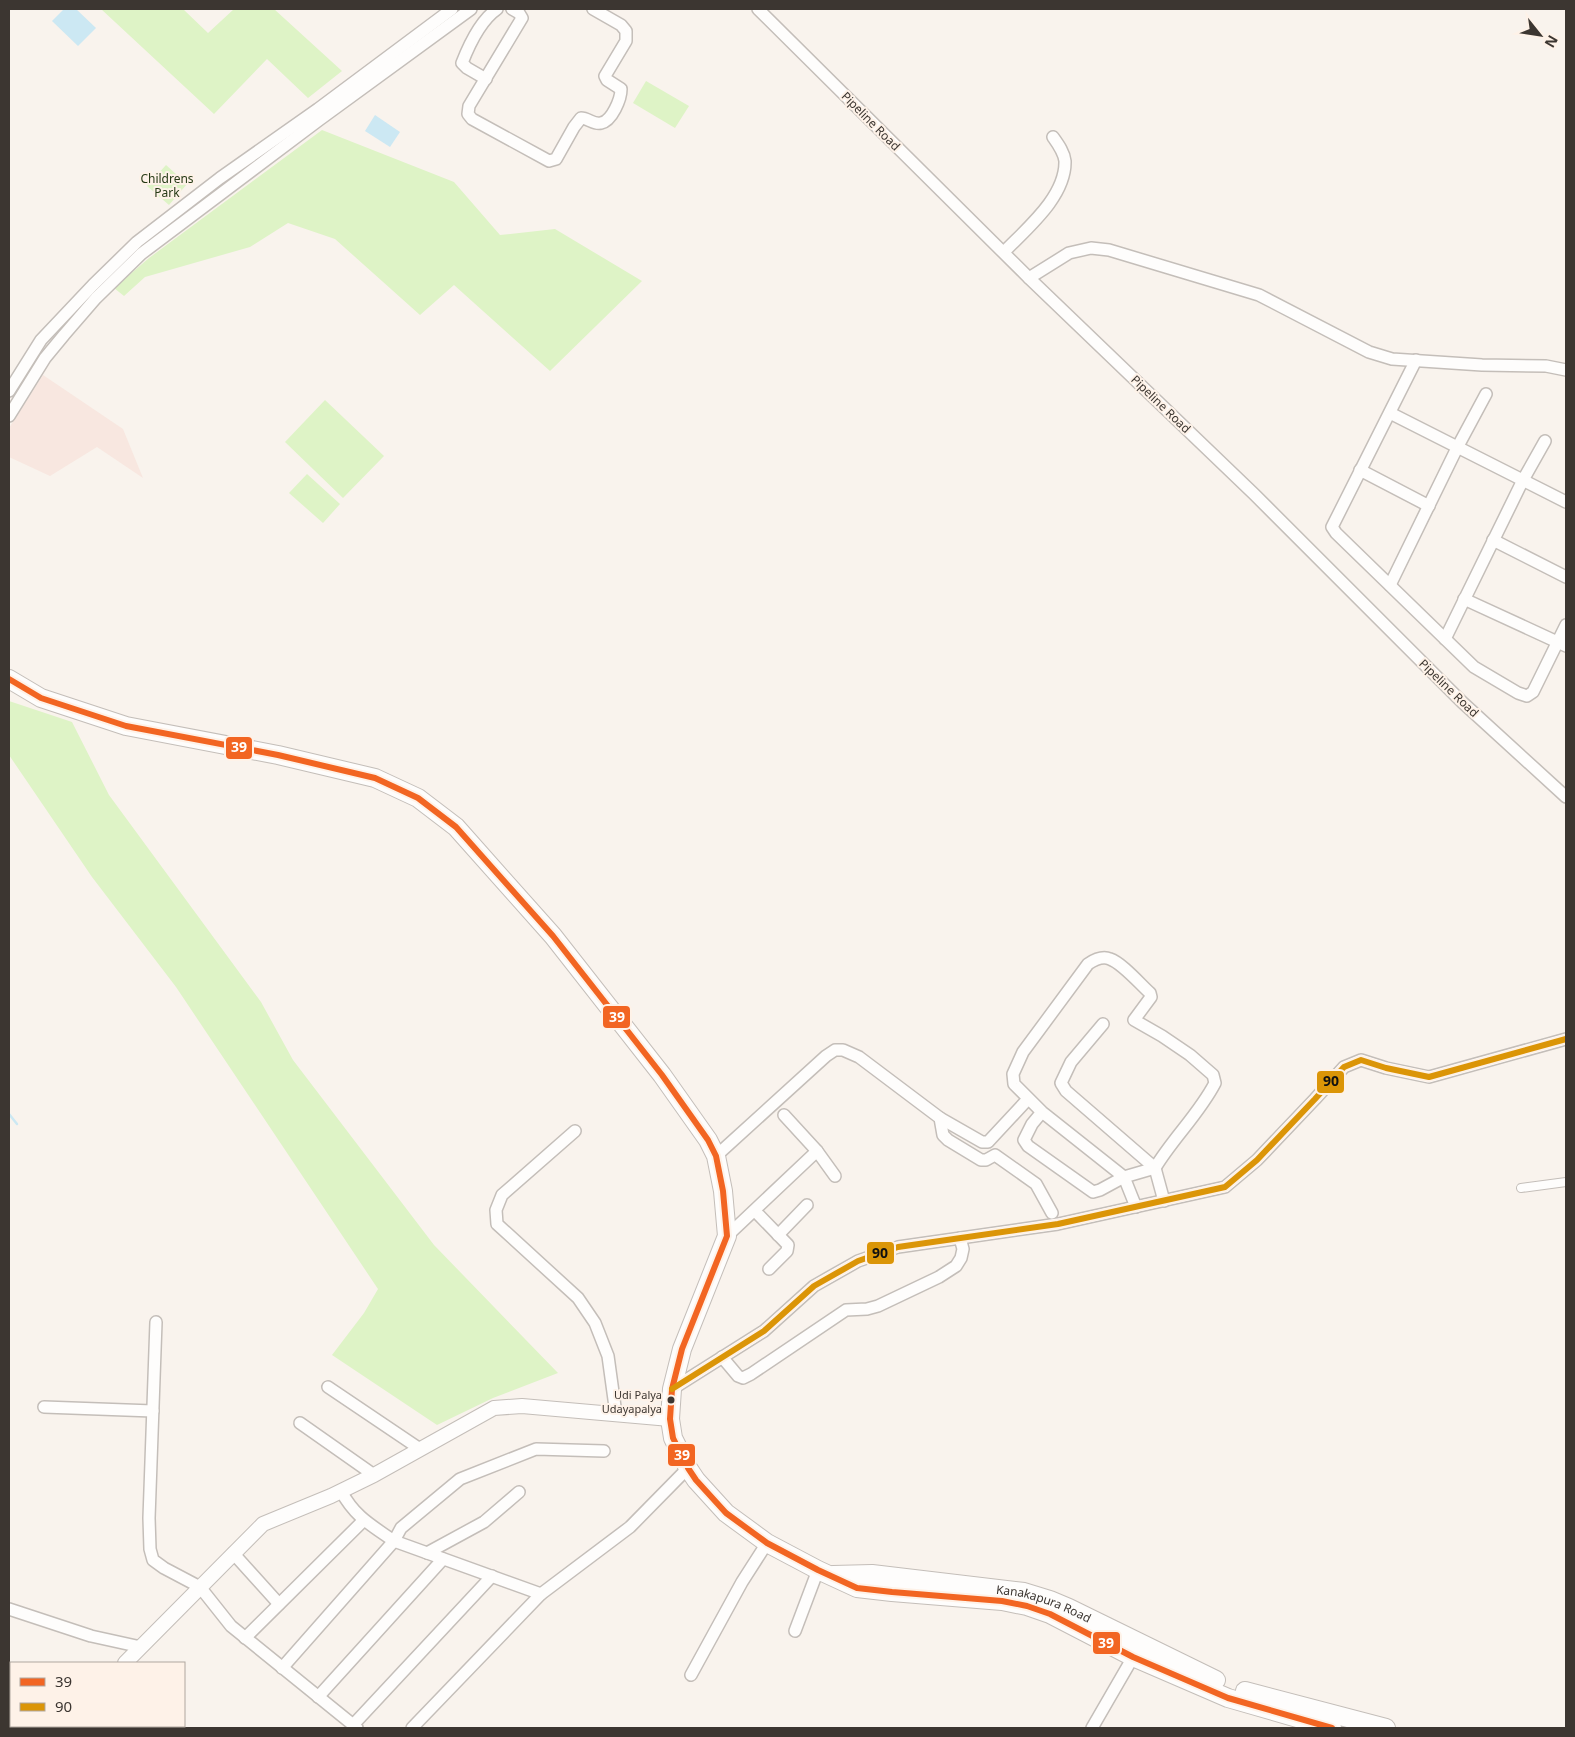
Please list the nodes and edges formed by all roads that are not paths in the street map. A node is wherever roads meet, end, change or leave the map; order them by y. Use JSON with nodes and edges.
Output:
{"nodes":[{"id":1,"x":452,"y":9,"type":"edge"},
{"id":2,"x":471,"y":9,"type":"edge"},
{"id":3,"x":497,"y":9,"type":"edge"},
{"id":4,"x":512,"y":9,"type":"edge"},
{"id":5,"x":593,"y":9,"type":"edge"},
{"id":6,"x":758,"y":9,"type":"edge"},
{"id":7,"x":486,"y":80,"type":"junction"},
{"id":8,"x":1053,"y":137,"type":"dead end"},
{"id":9,"x":1004,"y":252,"type":"junction"},
{"id":10,"x":1029,"y":278,"type":"junction"},
{"id":11,"x":92,"y":294,"type":"junction"},
{"id":12,"x":1416,"y":360,"type":"junction"},
{"id":13,"x":1566,"y":370,"type":"edge"},
{"id":14,"x":9,"y":392,"type":"edge"},
{"id":15,"x":1486,"y":394,"type":"dead end"},
{"id":16,"x":1390,"y":414,"type":"junction"},
{"id":17,"x":9,"y":416,"type":"edge"},
{"id":18,"x":1545,"y":440,"type":"dead end"},
{"id":19,"x":1457,"y":448,"type":"junction"},
{"id":20,"x":1360,"y":470,"type":"junction"},
{"id":21,"x":1523,"y":480,"type":"junction"},
{"id":22,"x":1566,"y":502,"type":"edge"},
{"id":23,"x":1429,"y":506,"type":"junction"},
{"id":24,"x":1493,"y":540,"type":"junction"},
{"id":25,"x":1566,"y":577,"type":"edge"},
{"id":26,"x":1390,"y":585,"type":"junction"},
{"id":27,"x":1464,"y":599,"type":"junction"},
{"id":28,"x":1566,"y":625,"type":"edge"},
{"id":29,"x":1445,"y":639,"type":"junction"},
{"id":30,"x":1562,"y":643,"type":"edge"},
{"id":31,"x":9,"y":679,"type":"edge"},
{"id":32,"x":1566,"y":797,"type":"edge"},
{"id":33,"x":1103,"y":1024,"type":"dead end"},
{"id":34,"x":1566,"y":1039,"type":"edge"},
{"id":35,"x":1028,"y":1099,"type":"junction"},
{"id":36,"x":1042,"y":1112,"type":"junction"},
{"id":37,"x":784,"y":1114,"type":"dead end"},
{"id":38,"x":940,"y":1118,"type":"junction"},
{"id":39,"x":575,"y":1131,"type":"dead end"},
{"id":40,"x":817,"y":1151,"type":"junction"},
{"id":41,"x":716,"y":1156,"type":"junction"},
{"id":42,"x":1155,"y":1168,"type":"junction"},
{"id":43,"x":835,"y":1176,"type":"dead end"},
{"id":44,"x":1124,"y":1177,"type":"junction"},
{"id":45,"x":1566,"y":1182,"type":"edge"},
{"id":46,"x":1520,"y":1188,"type":"dead end"},
{"id":47,"x":1164,"y":1201,"type":"junction"},
{"id":48,"x":807,"y":1205,"type":"dead end"},
{"id":49,"x":1136,"y":1207,"type":"junction"},
{"id":50,"x":755,"y":1211,"type":"junction"},
{"id":51,"x":1052,"y":1213,"type":"dead end"},
{"id":52,"x":727,"y":1236,"type":"junction"},
{"id":53,"x":778,"y":1236,"type":"junction"},
{"id":54,"x":960,"y":1238,"type":"junction"},
{"id":55,"x":769,"y":1269,"type":"dead end"},
{"id":56,"x":156,"y":1322,"type":"dead end"},
{"id":57,"x":722,"y":1357,"type":"junction"},
{"id":58,"x":328,"y":1387,"type":"dead end"},
{"id":59,"x":672,"y":1388,"type":"junction"},
{"id":60,"x":44,"y":1407,"type":"dead end"},
{"id":61,"x":153,"y":1411,"type":"junction"},
{"id":62,"x":616,"y":1414,"type":"junction"},
{"id":63,"x":670,"y":1419,"type":"junction"},
{"id":64,"x":300,"y":1423,"type":"dead end"},
{"id":65,"x":420,"y":1449,"type":"junction"},
{"id":66,"x":604,"y":1451,"type":"dead end"},
{"id":67,"x":688,"y":1468,"type":"junction"},
{"id":68,"x":374,"y":1475,"type":"junction"},
{"id":69,"x":340,"y":1491,"type":"junction"},
{"id":70,"x":519,"y":1492,"type":"dead end"},
{"id":71,"x":363,"y":1521,"type":"junction"},
{"id":72,"x":394,"y":1541,"type":"junction"},
{"id":73,"x":767,"y":1543,"type":"junction"},
{"id":74,"x":233,"y":1553,"type":"junction"},
{"id":75,"x":427,"y":1553,"type":"junction"},
{"id":76,"x":443,"y":1558,"type":"junction"},
{"id":77,"x":824,"y":1572,"type":"junction"},
{"id":78,"x":492,"y":1576,"type":"junction"},
{"id":79,"x":200,"y":1587,"type":"junction"},
{"id":80,"x":540,"y":1594,"type":"junction"},
{"id":81,"x":279,"y":1604,"type":"junction"},
{"id":82,"x":9,"y":1609,"type":"edge"},
{"id":83,"x":795,"y":1631,"type":"dead end"},
{"id":84,"x":245,"y":1638,"type":"junction"},
{"id":85,"x":141,"y":1647,"type":"junction"},
{"id":86,"x":1137,"y":1650,"type":"junction"},
{"id":87,"x":127,"y":1662,"type":"edge"},
{"id":88,"x":282,"y":1668,"type":"junction"},
{"id":89,"x":691,"y":1675,"type":"dead end"},
{"id":90,"x":318,"y":1697,"type":"junction"},
{"id":91,"x":355,"y":1727,"type":"edge"},
{"id":92,"x":412,"y":1728,"type":"edge"},
{"id":93,"x":1092,"y":1728,"type":"edge"},
{"id":94,"x":1332,"y":1728,"type":"edge"},
{"id":95,"x":1386,"y":1728,"type":"edge"}],
"edges":[{"from":1,"to":11,"type":"street"},
{"from":2,"to":11,"type":"street"},
{"from":3,"to":7,"type":"street"},
{"from":4,"to":7,"type":"street"},
{"from":5,"to":7,"type":"street"},
{"from":6,"to":9,"type":"street","name":"Pipeline Road"},
{"from":8,"to":9,"type":"street"},
{"from":9,"to":10,"type":"street","name":"Pipeline Road"},
{"from":10,"to":12,"type":"street"},
{"from":10,"to":32,"type":"street","name":"Pipeline Road"},
{"from":11,"to":14,"type":"street"},
{"from":11,"to":17,"type":"street"},
{"from":12,"to":13,"type":"street"},
{"from":12,"to":16,"type":"street"},
{"from":15,"to":19,"type":"street"},
{"from":16,"to":19,"type":"street"},
{"from":16,"to":20,"type":"street"},
{"from":18,"to":21,"type":"street"},
{"from":19,"to":21,"type":"street"},
{"from":19,"to":23,"type":"street"},
{"from":20,"to":23,"type":"street"},
{"from":20,"to":26,"type":"street"},
{"from":21,"to":22,"type":"street"},
{"from":21,"to":24,"type":"street"},
{"from":23,"to":26,"type":"street"},
{"from":24,"to":25,"type":"street"},
{"from":24,"to":27,"type":"street"},
{"from":26,"to":29,"type":"street"},
{"from":27,"to":29,"type":"street"},
{"from":27,"to":30,"type":"street"},
{"from":28,"to":30,"type":"street"},
{"from":29,"to":30,"type":"street"},
{"from":31,"to":41,"type":"highway"},
{"from":33,"to":42,"type":"street"},
{"from":34,"to":47,"type":"street"},
{"from":35,"to":36,"type":"street"},
{"from":35,"to":38,"type":"street"},
{"from":35,"to":42,"type":"street"},
{"from":36,"to":44,"type":"street"},
{"from":36,"to":44,"type":"street"},
{"from":37,"to":40,"type":"street"},
{"from":38,"to":41,"type":"street"},
{"from":38,"to":51,"type":"street"},
{"from":39,"to":62,"type":"street"},
{"from":40,"to":43,"type":"street"},
{"from":40,"to":50,"type":"street"},
{"from":41,"to":52,"type":"highway"},
{"from":42,"to":44,"type":"street"},
{"from":42,"to":47,"type":"street"},
{"from":44,"to":49,"type":"street"},
{"from":45,"to":46,"type":"street"},
{"from":47,"to":49,"type":"street"},
{"from":48,"to":53,"type":"street"},
{"from":49,"to":54,"type":"street"},
{"from":50,"to":52,"type":"street"},
{"from":50,"to":53,"type":"street"},
{"from":52,"to":59,"type":"highway"},
{"from":53,"to":55,"type":"street"},
{"from":54,"to":57,"type":"street"},
{"from":54,"to":57,"type":"street"},
{"from":56,"to":61,"type":"street"},
{"from":57,"to":59,"type":"street"},
{"from":58,"to":65,"type":"street"},
{"from":59,"to":63,"type":"highway"},
{"from":60,"to":61,"type":"street"},
{"from":61,"to":79,"type":"street"},
{"from":62,"to":63,"type":"street"},
{"from":62,"to":65,"type":"street"},
{"from":63,"to":67,"type":"highway"},
{"from":64,"to":68,"type":"street"},
{"from":65,"to":68,"type":"street"},
{"from":66,"to":72,"type":"street"},
{"from":67,"to":73,"type":"highway"},
{"from":67,"to":80,"type":"street"},
{"from":68,"to":69,"type":"street"},
{"from":69,"to":71,"type":"street"},
{"from":69,"to":74,"type":"street"},
{"from":70,"to":75,"type":"street"},
{"from":71,"to":72,"type":"street"},
{"from":71,"to":81,"type":"street"},
{"from":72,"to":75,"type":"street"},
{"from":72,"to":88,"type":"street"},
{"from":73,"to":77,"type":"highway"},
{"from":73,"to":89,"type":"street"},
{"from":74,"to":79,"type":"street"},
{"from":74,"to":81,"type":"street"},
{"from":75,"to":76,"type":"street"},
{"from":76,"to":78,"type":"street"},
{"from":76,"to":90,"type":"street"},
{"from":77,"to":83,"type":"street"},
{"from":77,"to":86,"type":"highway","name":"Kanakapura Road"},
{"from":78,"to":80,"type":"street"},
{"from":78,"to":91,"type":"street"},
{"from":79,"to":84,"type":"street"},
{"from":79,"to":85,"type":"street"},
{"from":80,"to":92,"type":"street"},
{"from":81,"to":84,"type":"street"},
{"from":82,"to":85,"type":"street"},
{"from":84,"to":88,"type":"street"},
{"from":85,"to":87,"type":"street"},
{"from":86,"to":93,"type":"street"},
{"from":86,"to":94,"type":"highway","name":"Kanakapura Road"},
{"from":86,"to":95,"type":"highway","name":"Kanakapura Road"},
{"from":88,"to":90,"type":"street"},
{"from":90,"to":91,"type":"street"}]}
